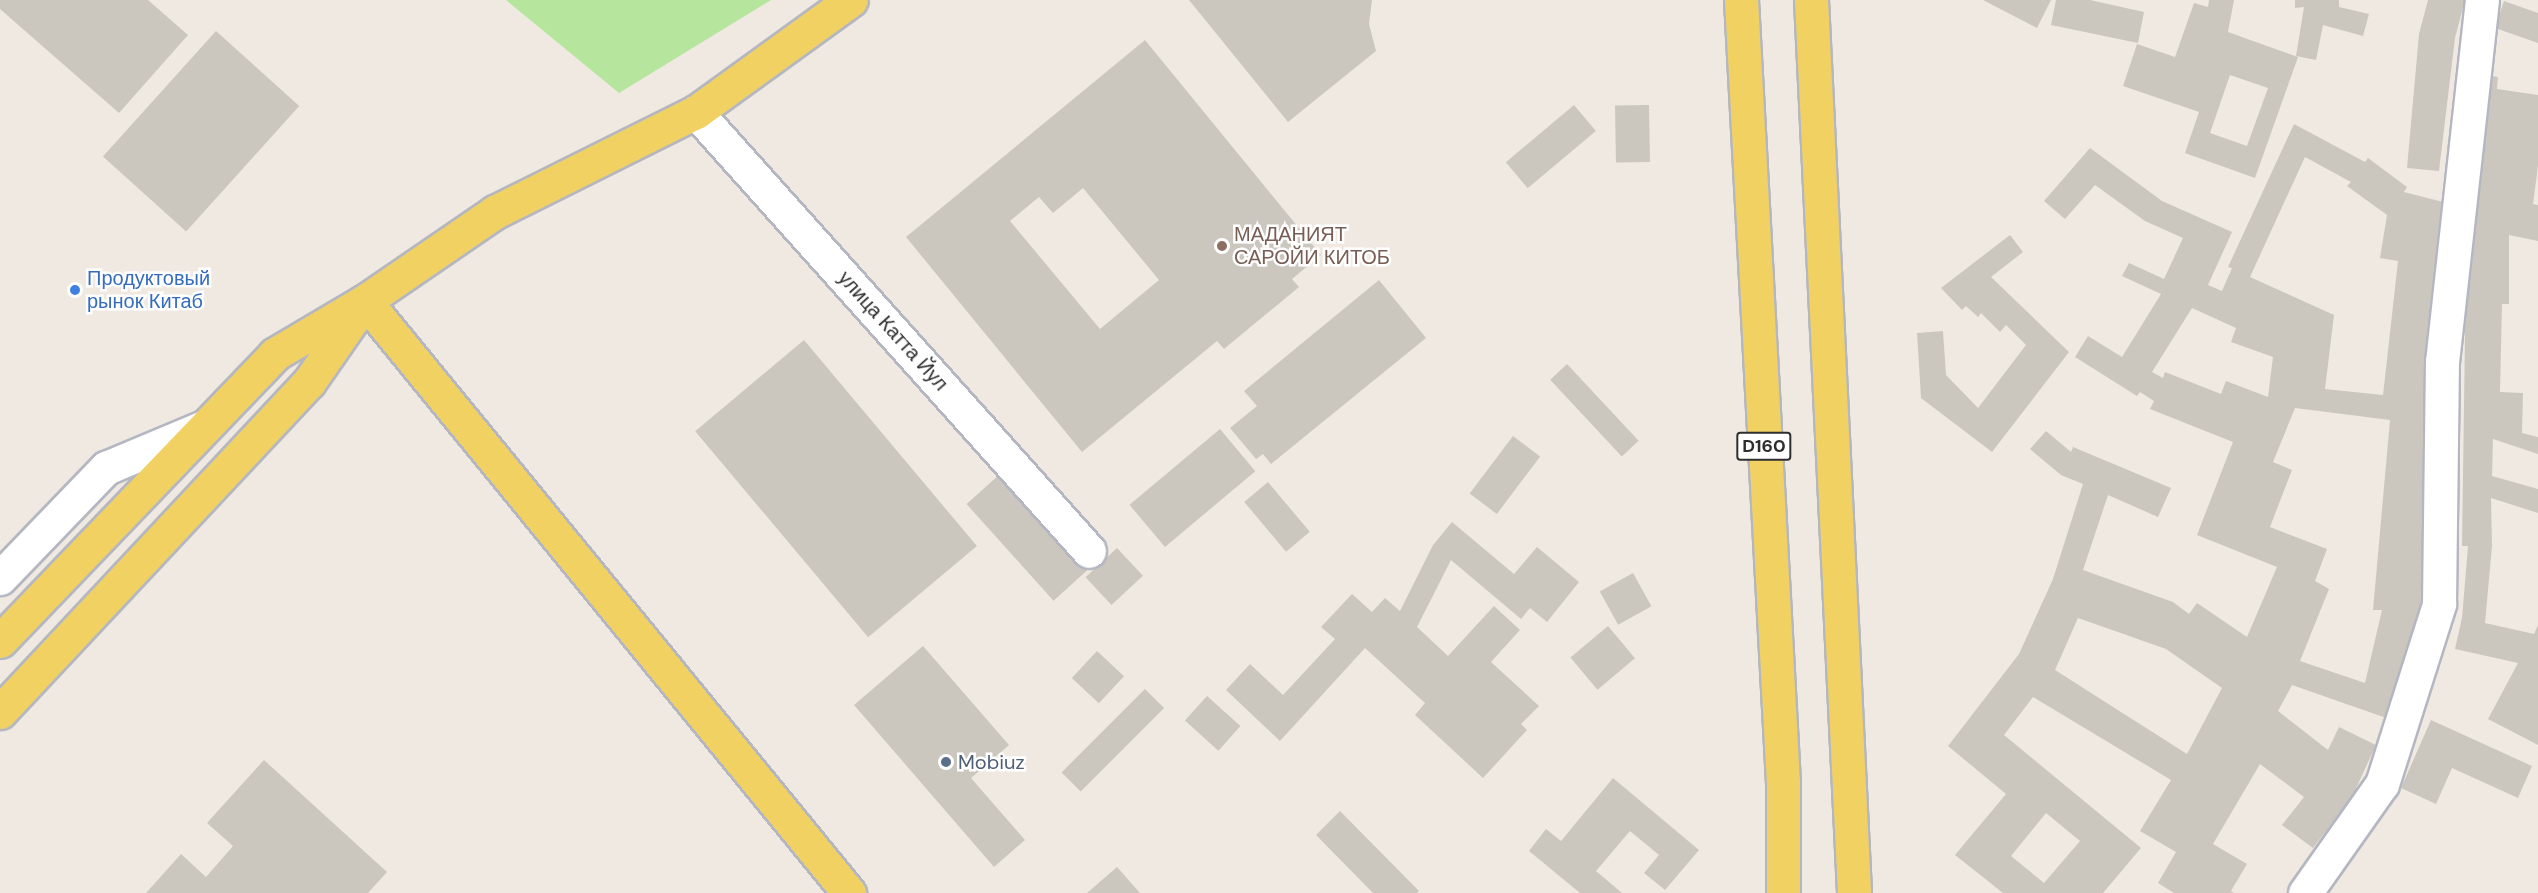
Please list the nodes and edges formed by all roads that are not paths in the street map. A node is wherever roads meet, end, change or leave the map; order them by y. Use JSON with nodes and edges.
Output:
{"nodes":[{"id":1,"x":851,"y":0,"type":"edge"},
{"id":2,"x":1741,"y":0,"type":"edge"},
{"id":3,"x":1812,"y":0,"type":"edge"},
{"id":4,"x":2482,"y":0,"type":"edge"},
{"id":5,"x":696,"y":112,"type":"junction"},
{"id":6,"x":365,"y":301,"type":"junction"},
{"id":7,"x":206,"y":426,"type":"junction"},
{"id":8,"x":1089,"y":551,"type":"dead end"},
{"id":9,"x":0,"y":578,"type":"edge"},
{"id":10,"x":0,"y":641,"type":"edge"},
{"id":11,"x":0,"y":712,"type":"edge"},
{"id":12,"x":849,"y":893,"type":"edge"},
{"id":13,"x":1783,"y":893,"type":"edge"},
{"id":14,"x":1854,"y":893,"type":"edge"},
{"id":15,"x":2305,"y":893,"type":"edge"}],
"edges":[{"from":1,"to":5,"type":"main road"},
{"from":2,"to":13,"type":"main road","number":"D160"},
{"from":3,"to":14,"type":"main road"},
{"from":4,"to":15,"type":"street"},
{"from":5,"to":6,"type":"main road"},
{"from":5,"to":8,"type":"street","name":"улица Катта Йул"},
{"from":6,"to":7,"type":"main road"},
{"from":6,"to":11,"type":"main road"},
{"from":6,"to":12,"type":"main road"},
{"from":7,"to":9,"type":"street"},
{"from":7,"to":10,"type":"main road"}]}
